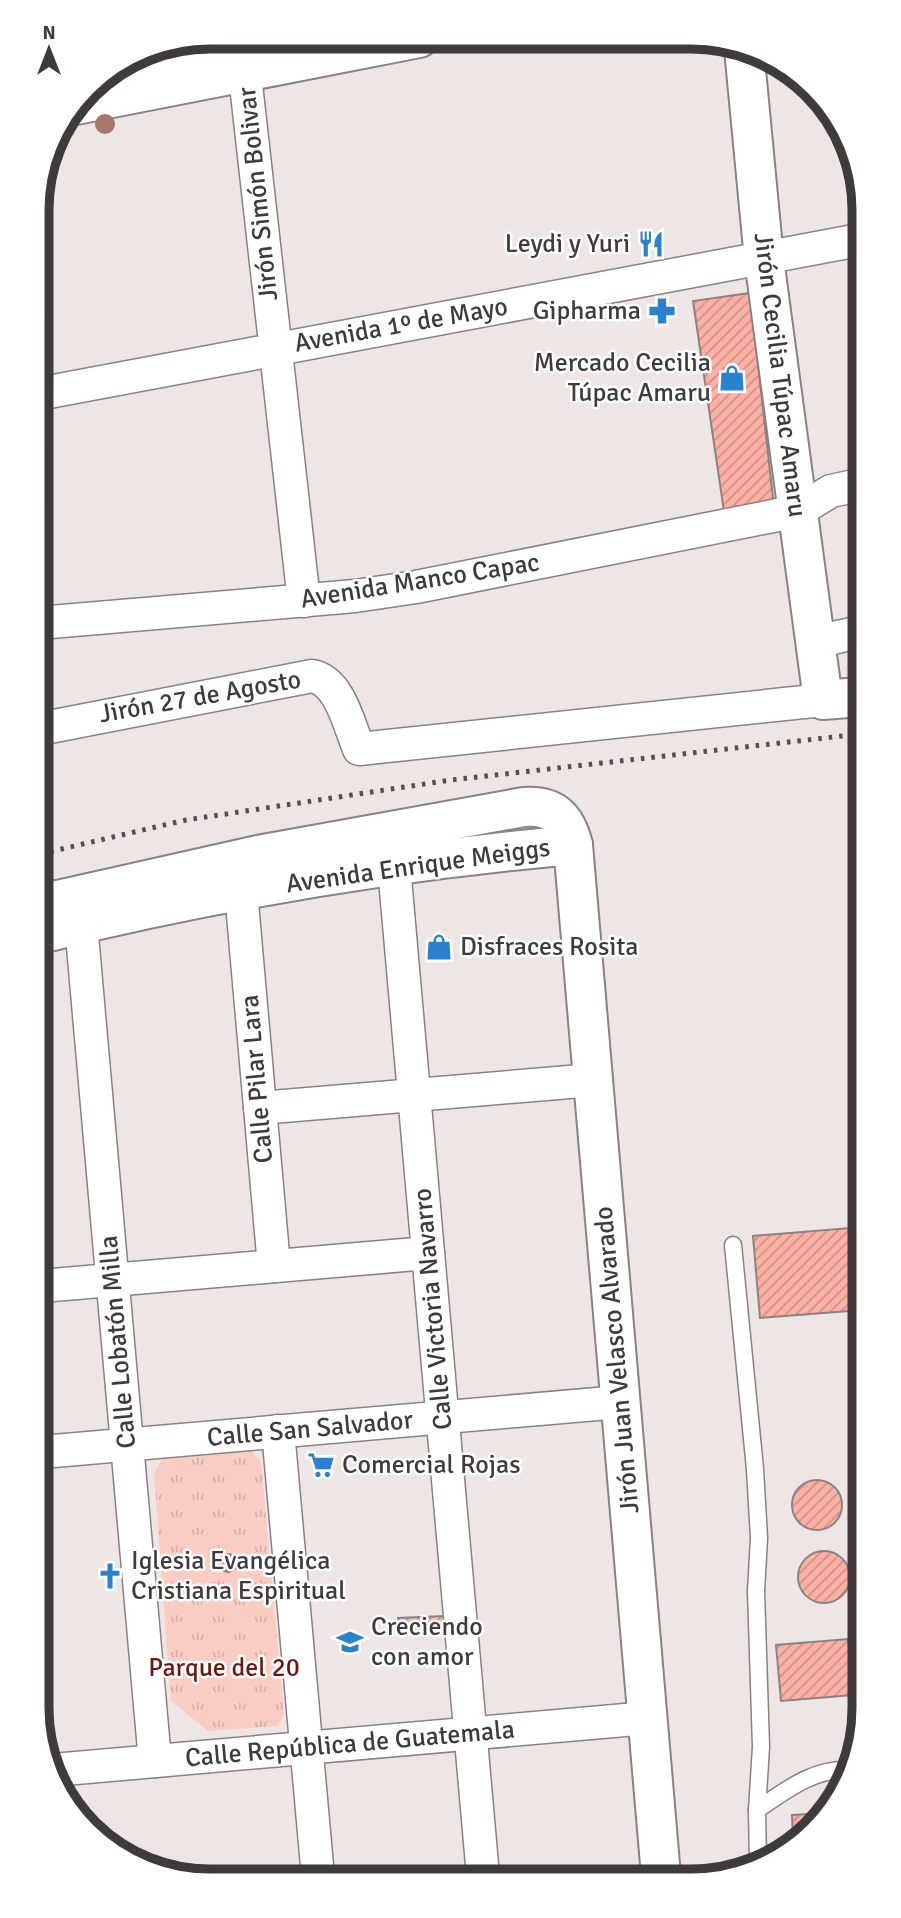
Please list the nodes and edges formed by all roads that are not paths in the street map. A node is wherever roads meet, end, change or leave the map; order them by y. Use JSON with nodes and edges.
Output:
{"nodes":[{"id":1,"x":220,"y":49,"type":"edge"},
{"id":2,"x":235,"y":49,"type":"edge"},
{"id":3,"x":244,"y":49,"type":"edge"},
{"id":4,"x":164,"y":56,"type":"edge"},
{"id":5,"x":745,"y":59,"type":"edge"},
{"id":6,"x":94,"y":99,"type":"edge"},
{"id":7,"x":852,"y":241,"type":"edge"},
{"id":8,"x":764,"y":258,"type":"junction"},
{"id":9,"x":276,"y":348,"type":"junction"},
{"id":10,"x":49,"y":392,"type":"edge"},
{"id":11,"x":852,"y":486,"type":"edge"},
{"id":12,"x":798,"y":511,"type":"junction"},
{"id":13,"x":304,"y":601,"type":"junction"},
{"id":14,"x":49,"y":622,"type":"edge"},
{"id":15,"x":852,"y":634,"type":"edge"},
{"id":16,"x":816,"y":642,"type":"junction"},
{"id":17,"x":852,"y":697,"type":"edge"},
{"id":18,"x":823,"y":700,"type":"junction"},
{"id":19,"x":49,"y":727,"type":"edge"},
{"id":20,"x":573,"y":845,"type":"junction"},
{"id":21,"x":394,"y":867,"type":"junction"},
{"id":22,"x":241,"y":891,"type":"junction"},
{"id":23,"x":49,"y":902,"type":"edge"},
{"id":24,"x":81,"y":924,"type":"junction"},
{"id":25,"x":49,"y":932,"type":"edge"},
{"id":26,"x":593,"y":1080,"type":"junction"},
{"id":27,"x":414,"y":1095,"type":"junction"},
{"id":28,"x":260,"y":1108,"type":"junction"},
{"id":29,"x":733,"y":1245,"type":"dead end"},
{"id":30,"x":428,"y":1252,"type":"junction"},
{"id":31,"x":274,"y":1266,"type":"junction"},
{"id":32,"x":113,"y":1280,"type":"junction"},
{"id":33,"x":49,"y":1285,"type":"edge"},
{"id":34,"x":620,"y":1402,"type":"junction"},
{"id":35,"x":442,"y":1417,"type":"junction"},
{"id":36,"x":278,"y":1431,"type":"junction"},
{"id":37,"x":127,"y":1444,"type":"junction"},
{"id":38,"x":49,"y":1451,"type":"edge"},
{"id":39,"x":648,"y":1718,"type":"junction"},
{"id":40,"x":471,"y":1734,"type":"junction"},
{"id":41,"x":307,"y":1748,"type":"junction"},
{"id":42,"x":155,"y":1761,"type":"junction"},
{"id":43,"x":61,"y":1769,"type":"edge"},
{"id":44,"x":840,"y":1769,"type":"edge"},
{"id":45,"x":757,"y":1810,"type":"junction"},
{"id":46,"x":758,"y":1854,"type":"edge"},
{"id":47,"x":317,"y":1869,"type":"edge"},
{"id":48,"x":482,"y":1869,"type":"edge"},
{"id":49,"x":660,"y":1869,"type":"edge"}],
"edges":[{"from":1,"to":4,"type":"street"},
{"from":2,"to":6,"type":"street"},
{"from":3,"to":9,"type":"street","name":"Jirón Simón Bolivar"},
{"from":5,"to":8,"type":"street","name":"Jirón Cecilia Túpac Amaru"},
{"from":7,"to":8,"type":"street","name":"Avenida 1º de Mayo"},
{"from":8,"to":9,"type":"street","name":"Avenida 1º de Mayo"},
{"from":8,"to":12,"type":"street","name":"Jirón Cecilia Túpac Amaru"},
{"from":9,"to":10,"type":"street","name":"Avenida 1º de Mayo"},
{"from":9,"to":13,"type":"street","name":"Jirón Simón Bolivar"},
{"from":11,"to":12,"type":"street","name":"Avenida Manco Capac"},
{"from":12,"to":13,"type":"street","name":"Avenida Manco Capac"},
{"from":12,"to":16,"type":"street","name":"Jirón Cecilia Túpac Amaru"},
{"from":13,"to":14,"type":"street","name":"Avenida Manco Capac"},
{"from":15,"to":16,"type":"street"},
{"from":16,"to":18,"type":"street","name":"Jirón Cecilia Túpac Amaru"},
{"from":17,"to":18,"type":"street"},
{"from":18,"to":19,"type":"street","name":"Jirón 27 de Agosto"},
{"from":20,"to":21,"type":"street","name":"Avenida Enrique Meiggs"},
{"from":20,"to":23,"type":"street","name":"Avenida Enrique Meiggs"},
{"from":20,"to":26,"type":"street","name":"Jirón Juan Velasco Alvarado"},
{"from":21,"to":22,"type":"street","name":"Avenida Enrique Meiggs"},
{"from":21,"to":27,"type":"street","name":"Calle Victoria Navarro"},
{"from":22,"to":24,"type":"street","name":"Avenida Enrique Meiggs"},
{"from":22,"to":28,"type":"street","name":"Calle Pilar Lara"},
{"from":24,"to":25,"type":"street","name":"Avenida Enrique Meiggs"},
{"from":24,"to":32,"type":"street","name":"Calle Lobatón Milla"},
{"from":26,"to":27,"type":"street"},
{"from":26,"to":34,"type":"street","name":"Jirón Juan Velasco Alvarado"},
{"from":27,"to":28,"type":"street"},
{"from":27,"to":30,"type":"street","name":"Calle Victoria Navarro"},
{"from":28,"to":31,"type":"street","name":"Calle Pilar Lara"},
{"from":29,"to":45,"type":"lane"},
{"from":30,"to":31,"type":"street"},
{"from":30,"to":35,"type":"street","name":"Calle Victoria Navarro"},
{"from":31,"to":32,"type":"street"},
{"from":32,"to":33,"type":"street"},
{"from":32,"to":37,"type":"street","name":"Calle Lobatón Milla"},
{"from":34,"to":35,"type":"street","name":"Calle San Salvador"},
{"from":34,"to":39,"type":"street","name":"Jirón Juan Velasco Alvarado"},
{"from":35,"to":36,"type":"street","name":"Calle San Salvador"},
{"from":35,"to":40,"type":"street","name":"Calle Victoria Navarro"},
{"from":36,"to":37,"type":"street","name":"Calle San Salvador"},
{"from":36,"to":41,"type":"street"},
{"from":37,"to":38,"type":"street","name":"Calle San Salvador"},
{"from":37,"to":42,"type":"street","name":"Calle Lobatón Milla"},
{"from":39,"to":40,"type":"street","name":"Calle República de Guatemala"},
{"from":39,"to":49,"type":"street","name":"Jirón Juan Velasco Alvarado"},
{"from":40,"to":41,"type":"street","name":"Calle República de Guatemala"},
{"from":40,"to":48,"type":"street","name":"Calle Victoria Navarro"},
{"from":41,"to":42,"type":"street","name":"Calle República de Guatemala"},
{"from":41,"to":47,"type":"street"},
{"from":42,"to":43,"type":"street","name":"Calle República de Guatemala"},
{"from":44,"to":45,"type":"lane"},
{"from":45,"to":46,"type":"lane"}]}
